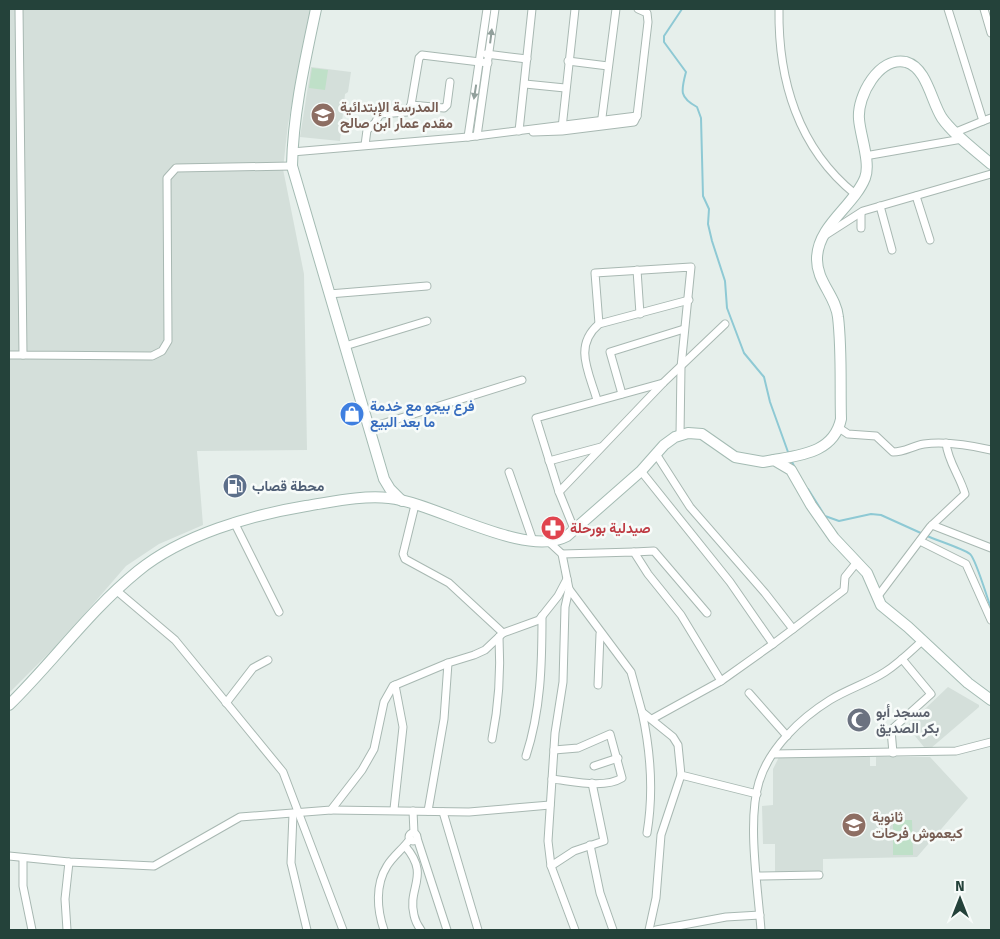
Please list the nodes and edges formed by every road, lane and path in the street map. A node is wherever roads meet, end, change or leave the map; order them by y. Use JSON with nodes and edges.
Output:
{"nodes":[{"id":1,"x":19,"y":9,"type":"edge"},
{"id":2,"x":316,"y":9,"type":"edge"},
{"id":3,"x":487,"y":9,"type":"edge"},
{"id":4,"x":495,"y":9,"type":"edge"},
{"id":5,"x":532,"y":9,"type":"edge"},
{"id":6,"x":574,"y":9,"type":"edge"},
{"id":7,"x":616,"y":9,"type":"edge"},
{"id":8,"x":638,"y":9,"type":"edge"},
{"id":9,"x":780,"y":9,"type":"edge"},
{"id":10,"x":948,"y":9,"type":"edge"},
{"id":11,"x":984,"y":9,"type":"edge"},
{"id":12,"x":991,"y":33,"type":"edge"},
{"id":13,"x":480,"y":58,"type":"junction"},
{"id":14,"x":527,"y":58,"type":"junction"},
{"id":15,"x":488,"y":59,"type":"junction"},
{"id":16,"x":568,"y":61,"type":"junction"},
{"id":17,"x":608,"y":66,"type":"junction"},
{"id":18,"x":450,"y":82,"type":"dead end"},
{"id":19,"x":525,"y":84,"type":"junction"},
{"id":20,"x":565,"y":88,"type":"junction"},
{"id":21,"x":411,"y":104,"type":"junction"},
{"id":22,"x":991,"y":118,"type":"edge"},
{"id":23,"x":983,"y":121,"type":"junction"},
{"id":24,"x":601,"y":124,"type":"junction"},
{"id":25,"x":562,"y":127,"type":"junction"},
{"id":26,"x":519,"y":130,"type":"junction"},
{"id":27,"x":959,"y":135,"type":"junction"},
{"id":28,"x":477,"y":136,"type":"junction"},
{"id":29,"x":468,"y":137,"type":"junction"},
{"id":30,"x":365,"y":146,"type":"junction"},
{"id":31,"x":976,"y":151,"type":"junction"},
{"id":32,"x":292,"y":152,"type":"junction"},
{"id":33,"x":865,"y":156,"type":"junction"},
{"id":34,"x":991,"y":164,"type":"edge"},
{"id":35,"x":292,"y":166,"type":"junction"},
{"id":36,"x":991,"y":173,"type":"edge"},
{"id":37,"x":855,"y":194,"type":"junction"},
{"id":38,"x":916,"y":196,"type":"junction"},
{"id":39,"x":880,"y":206,"type":"junction"},
{"id":40,"x":861,"y":213,"type":"junction"},
{"id":41,"x":861,"y":228,"type":"dead end"},
{"id":42,"x":824,"y":236,"type":"junction"},
{"id":43,"x":930,"y":240,"type":"dead end"},
{"id":44,"x":892,"y":250,"type":"dead end"},
{"id":45,"x":637,"y":270,"type":"junction"},
{"id":46,"x":427,"y":286,"type":"dead end"},
{"id":47,"x":329,"y":294,"type":"junction"},
{"id":48,"x":689,"y":300,"type":"junction"},
{"id":49,"x":640,"y":314,"type":"junction"},
{"id":50,"x":427,"y":321,"type":"dead end"},
{"id":51,"x":599,"y":324,"type":"junction"},
{"id":52,"x":725,"y":324,"type":"dead end"},
{"id":53,"x":684,"y":329,"type":"junction"},
{"id":54,"x":344,"y":346,"type":"junction"},
{"id":55,"x":9,"y":355,"type":"edge"},
{"id":56,"x":23,"y":355,"type":"junction"},
{"id":57,"x":681,"y":367,"type":"junction"},
{"id":58,"x":522,"y":380,"type":"dead end"},
{"id":59,"x":663,"y":384,"type":"junction"},
{"id":60,"x":622,"y":394,"type":"junction"},
{"id":61,"x":596,"y":400,"type":"junction"},
{"id":62,"x":369,"y":428,"type":"junction"},
{"id":63,"x":839,"y":428,"type":"junction"},
{"id":64,"x":680,"y":435,"type":"junction"},
{"id":65,"x":946,"y":443,"type":"junction"},
{"id":66,"x":601,"y":447,"type":"junction"},
{"id":67,"x":991,"y":450,"type":"edge"},
{"id":68,"x":656,"y":454,"type":"junction"},
{"id":69,"x":774,"y":460,"type":"junction"},
{"id":70,"x":549,"y":461,"type":"junction"},
{"id":71,"x":641,"y":471,"type":"junction"},
{"id":72,"x":509,"y":472,"type":"dead end"},
{"id":73,"x":384,"y":479,"type":"junction"},
{"id":74,"x":559,"y":492,"type":"junction"},
{"id":75,"x":370,"y":499,"type":"junction"},
{"id":76,"x":404,"y":502,"type":"junction"},
{"id":77,"x":415,"y":505,"type":"junction"},
{"id":78,"x":234,"y":522,"type":"junction"},
{"id":79,"x":932,"y":525,"type":"junction"},
{"id":80,"x":574,"y":529,"type":"junction"},
{"id":81,"x":923,"y":537,"type":"junction"},
{"id":82,"x":533,"y":541,"type":"junction"},
{"id":83,"x":549,"y":542,"type":"junction"},
{"id":84,"x":991,"y":548,"type":"edge"},
{"id":85,"x":634,"y":552,"type":"junction"},
{"id":86,"x":562,"y":554,"type":"junction"},
{"id":87,"x":857,"y":562,"type":"junction"},
{"id":88,"x":567,"y":579,"type":"junction"},
{"id":89,"x":569,"y":589,"type":"junction"},
{"id":90,"x":117,"y":590,"type":"junction"},
{"id":91,"x":878,"y":596,"type":"junction"},
{"id":92,"x":279,"y":612,"type":"dead end"},
{"id":93,"x":706,"y":613,"type":"dead end"},
{"id":94,"x":542,"y":616,"type":"junction"},
{"id":95,"x":991,"y":620,"type":"edge"},
{"id":96,"x":793,"y":629,"type":"junction"},
{"id":97,"x":600,"y":633,"type":"junction"},
{"id":98,"x":501,"y":635,"type":"junction"},
{"id":99,"x":923,"y":640,"type":"junction"},
{"id":100,"x":773,"y":644,"type":"junction"},
{"id":101,"x":902,"y":659,"type":"junction"},
{"id":102,"x":268,"y":660,"type":"dead end"},
{"id":103,"x":448,"y":663,"type":"junction"},
{"id":104,"x":721,"y":681,"type":"junction"},
{"id":105,"x":395,"y":685,"type":"junction"},
{"id":106,"x":598,"y":685,"type":"dead end"},
{"id":107,"x":749,"y":693,"type":"dead end"},
{"id":108,"x":991,"y":700,"type":"edge"},
{"id":109,"x":226,"y":703,"type":"junction"},
{"id":110,"x":9,"y":705,"type":"edge"},
{"id":111,"x":642,"y":712,"type":"junction"},
{"id":112,"x":652,"y":719,"type":"junction"},
{"id":113,"x":787,"y":736,"type":"junction"},
{"id":114,"x":492,"y":739,"type":"dead end"},
{"id":115,"x":991,"y":742,"type":"edge"},
{"id":116,"x":554,"y":750,"type":"junction"},
{"id":117,"x":893,"y":753,"type":"junction"},
{"id":118,"x":773,"y":754,"type":"junction"},
{"id":119,"x":526,"y":756,"type":"dead end"},
{"id":120,"x":618,"y":758,"type":"junction"},
{"id":121,"x":594,"y":766,"type":"dead end"},
{"id":122,"x":681,"y":775,"type":"junction"},
{"id":123,"x":552,"y":779,"type":"junction"},
{"id":124,"x":592,"y":783,"type":"junction"},
{"id":125,"x":756,"y":794,"type":"junction"},
{"id":126,"x":550,"y":805,"type":"junction"},
{"id":127,"x":394,"y":809,"type":"junction"},
{"id":128,"x":331,"y":810,"type":"junction"},
{"id":129,"x":413,"y":811,"type":"junction"},
{"id":130,"x":428,"y":811,"type":"junction"},
{"id":131,"x":444,"y":812,"type":"junction"},
{"id":132,"x":295,"y":814,"type":"junction"},
{"id":133,"x":647,"y":833,"type":"dead end"},
{"id":134,"x":413,"y":837,"type":"junction"},
{"id":135,"x":590,"y":845,"type":"junction"},
{"id":136,"x":405,"y":846,"type":"junction"},
{"id":137,"x":9,"y":856,"type":"edge"},
{"id":138,"x":23,"y":858,"type":"junction"},
{"id":139,"x":69,"y":862,"type":"junction"},
{"id":140,"x":551,"y":866,"type":"junction"},
{"id":141,"x":819,"y":875,"type":"dead end"},
{"id":142,"x":758,"y":876,"type":"junction"},
{"id":143,"x":760,"y":915,"type":"junction"},
{"id":144,"x":32,"y":930,"type":"edge"},
{"id":145,"x":67,"y":930,"type":"edge"},
{"id":146,"x":307,"y":930,"type":"edge"},
{"id":147,"x":343,"y":930,"type":"edge"},
{"id":148,"x":384,"y":930,"type":"edge"},
{"id":149,"x":420,"y":930,"type":"edge"},
{"id":150,"x":447,"y":930,"type":"edge"},
{"id":151,"x":478,"y":930,"type":"edge"},
{"id":152,"x":575,"y":930,"type":"edge"},
{"id":153,"x":612,"y":930,"type":"edge"},
{"id":154,"x":649,"y":930,"type":"edge"},
{"id":155,"x":656,"y":930,"type":"edge"},
{"id":156,"x":761,"y":930,"type":"edge"}],
"edges":[{"from":1,"to":56,"type":"street"},
{"from":2,"to":32,"type":"main road"},
{"from":3,"to":13,"type":"street"},
{"from":15,"to":4,"type":"street","one_way":true},
{"from":5,"to":14,"type":"street"},
{"from":6,"to":16,"type":"street"},
{"from":7,"to":17,"type":"street"},
{"from":8,"to":24,"type":"street"},
{"from":9,"to":37,"type":"street"},
{"from":10,"to":23,"type":"street"},
{"from":11,"to":12,"type":"street"},
{"from":13,"to":15,"type":"street"},
{"from":13,"to":21,"type":"street"},
{"from":13,"to":29,"type":"street","one_way":true},
{"from":14,"to":15,"type":"street"},
{"from":14,"to":19,"type":"street"},
{"from":15,"to":28,"type":"street"},
{"from":16,"to":17,"type":"street"},
{"from":16,"to":20,"type":"street"},
{"from":17,"to":24,"type":"street"},
{"from":18,"to":21,"type":"street"},
{"from":19,"to":20,"type":"street"},
{"from":19,"to":26,"type":"street"},
{"from":20,"to":25,"type":"street"},
{"from":21,"to":30,"type":"street"},
{"from":22,"to":23,"type":"street"},
{"from":23,"to":27,"type":"street"},
{"from":24,"to":25,"type":"street"},
{"from":25,"to":26,"type":"street"},
{"from":26,"to":28,"type":"street"},
{"from":27,"to":31,"type":"main road"},
{"from":27,"to":33,"type":"street"},
{"from":27,"to":33,"type":"main road"},
{"from":28,"to":29,"type":"street"},
{"from":29,"to":30,"type":"street"},
{"from":30,"to":32,"type":"street"},
{"from":31,"to":34,"type":"main road"},
{"from":31,"to":36,"type":"main road"},
{"from":32,"to":35,"type":"main road"},
{"from":33,"to":37,"type":"main road"},
{"from":35,"to":47,"type":"main road"},
{"from":35,"to":56,"type":"street"},
{"from":36,"to":38,"type":"street"},
{"from":37,"to":42,"type":"main road"},
{"from":38,"to":39,"type":"street"},
{"from":38,"to":43,"type":"street"},
{"from":39,"to":40,"type":"street"},
{"from":39,"to":44,"type":"street"},
{"from":40,"to":41,"type":"street"},
{"from":40,"to":42,"type":"street"},
{"from":42,"to":63,"type":"main road"},
{"from":45,"to":48,"type":"street"},
{"from":45,"to":49,"type":"street"},
{"from":45,"to":51,"type":"street"},
{"from":46,"to":47,"type":"street"},
{"from":47,"to":54,"type":"main road"},
{"from":48,"to":49,"type":"street"},
{"from":48,"to":53,"type":"street"},
{"from":49,"to":51,"type":"street"},
{"from":50,"to":54,"type":"street"},
{"from":51,"to":61,"type":"street"},
{"from":52,"to":57,"type":"street"},
{"from":53,"to":57,"type":"street"},
{"from":53,"to":60,"type":"street"},
{"from":54,"to":62,"type":"main road"},
{"from":55,"to":56,"type":"street"},
{"from":57,"to":59,"type":"street"},
{"from":57,"to":64,"type":"street"},
{"from":58,"to":62,"type":"street"},
{"from":59,"to":60,"type":"street"},
{"from":59,"to":66,"type":"street"},
{"from":60,"to":61,"type":"street"},
{"from":61,"to":70,"type":"street"},
{"from":62,"to":73,"type":"main road"},
{"from":63,"to":65,"type":"street"},
{"from":63,"to":69,"type":"main road"},
{"from":64,"to":68,"type":"main road"},
{"from":64,"to":69,"type":"main road"},
{"from":65,"to":67,"type":"street"},
{"from":65,"to":79,"type":"street"},
{"from":66,"to":70,"type":"street"},
{"from":66,"to":74,"type":"street"},
{"from":68,"to":71,"type":"main road"},
{"from":68,"to":96,"type":"street"},
{"from":69,"to":87,"type":"main road"},
{"from":70,"to":74,"type":"street"},
{"from":71,"to":80,"type":"main road"},
{"from":71,"to":100,"type":"street"},
{"from":72,"to":82,"type":"street"},
{"from":73,"to":75,"type":"main road"},
{"from":73,"to":76,"type":"main road"},
{"from":74,"to":80,"type":"street"},
{"from":75,"to":76,"type":"main road"},
{"from":75,"to":78,"type":"main road"},
{"from":76,"to":77,"type":"main road"},
{"from":77,"to":82,"type":"main road"},
{"from":77,"to":98,"type":"street"},
{"from":78,"to":90,"type":"main road"},
{"from":78,"to":92,"type":"street"},
{"from":79,"to":81,"type":"street"},
{"from":79,"to":84,"type":"street"},
{"from":80,"to":83,"type":"main road"},
{"from":81,"to":91,"type":"street"},
{"from":81,"to":95,"type":"street"},
{"from":82,"to":83,"type":"main road"},
{"from":83,"to":86,"type":"street"},
{"from":85,"to":86,"type":"street"},
{"from":85,"to":93,"type":"street"},
{"from":85,"to":104,"type":"street"},
{"from":86,"to":88,"type":"street"},
{"from":87,"to":91,"type":"main road"},
{"from":87,"to":96,"type":"street"},
{"from":88,"to":89,"type":"street"},
{"from":88,"to":94,"type":"street"},
{"from":89,"to":97,"type":"street"},
{"from":89,"to":116,"type":"street"},
{"from":90,"to":109,"type":"street"},
{"from":90,"to":110,"type":"main road"},
{"from":91,"to":99,"type":"main road"},
{"from":94,"to":98,"type":"street"},
{"from":94,"to":119,"type":"street"},
{"from":96,"to":100,"type":"street"},
{"from":97,"to":106,"type":"street"},
{"from":97,"to":111,"type":"street"},
{"from":98,"to":103,"type":"street"},
{"from":98,"to":114,"type":"street"},
{"from":99,"to":101,"type":"street"},
{"from":99,"to":108,"type":"main road"},
{"from":100,"to":104,"type":"street"},
{"from":101,"to":113,"type":"street"},
{"from":101,"to":117,"type":"street"},
{"from":102,"to":109,"type":"street"},
{"from":103,"to":105,"type":"street"},
{"from":103,"to":130,"type":"street"},
{"from":104,"to":112,"type":"street"},
{"from":105,"to":127,"type":"street"},
{"from":105,"to":128,"type":"street"},
{"from":107,"to":113,"type":"street"},
{"from":109,"to":132,"type":"street"},
{"from":111,"to":112,"type":"street"},
{"from":111,"to":133,"type":"street"},
{"from":112,"to":122,"type":"street"},
{"from":113,"to":118,"type":"street"},
{"from":115,"to":117,"type":"street"},
{"from":116,"to":120,"type":"street"},
{"from":116,"to":123,"type":"street"},
{"from":117,"to":118,"type":"street"},
{"from":118,"to":125,"type":"street"},
{"from":120,"to":121,"type":"street"},
{"from":120,"to":124,"type":"street"},
{"from":122,"to":125,"type":"street"},
{"from":122,"to":154,"type":"street"},
{"from":123,"to":124,"type":"street"},
{"from":123,"to":126,"type":"street"},
{"from":124,"to":135,"type":"street"},
{"from":125,"to":142,"type":"street"},
{"from":126,"to":131,"type":"street"},
{"from":126,"to":140,"type":"street"},
{"from":127,"to":128,"type":"street"},
{"from":127,"to":129,"type":"street"},
{"from":128,"to":132,"type":"street"},
{"from":129,"to":130,"type":"street"},
{"from":129,"to":134,"type":"street"},
{"from":130,"to":131,"type":"street"},
{"from":131,"to":151,"type":"street"},
{"from":132,"to":139,"type":"street"},
{"from":132,"to":146,"type":"street"},
{"from":132,"to":147,"type":"street"},
{"from":134,"to":136,"type":"street"},
{"from":134,"to":150,"type":"street"},
{"from":135,"to":140,"type":"street"},
{"from":135,"to":153,"type":"street"},
{"from":136,"to":148,"type":"street"},
{"from":136,"to":149,"type":"street"},
{"from":137,"to":138,"type":"street"},
{"from":138,"to":139,"type":"street"},
{"from":138,"to":144,"type":"street"},
{"from":139,"to":145,"type":"street"},
{"from":140,"to":152,"type":"street"},
{"from":141,"to":142,"type":"street"},
{"from":142,"to":143,"type":"street"},
{"from":143,"to":155,"type":"street"},
{"from":143,"to":156,"type":"street"}]}
